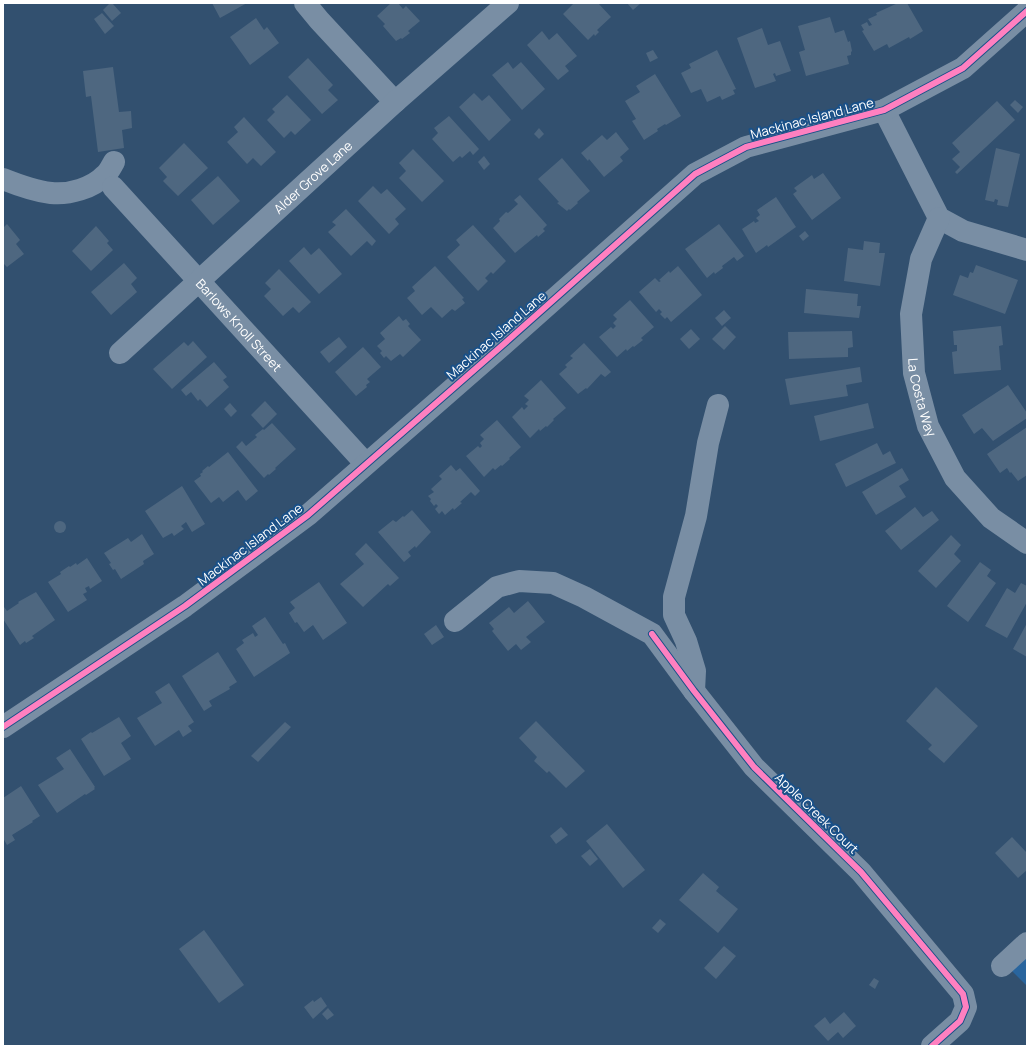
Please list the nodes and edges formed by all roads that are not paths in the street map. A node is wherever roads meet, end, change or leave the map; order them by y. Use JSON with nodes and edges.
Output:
{"nodes":[{"id":1,"x":306,"y":3,"type":"edge"},
{"id":2,"x":508,"y":3,"type":"edge"},
{"id":3,"x":1027,"y":11,"type":"edge"},
{"id":4,"x":395,"y":102,"type":"junction"},
{"id":5,"x":884,"y":110,"type":"junction"},
{"id":6,"x":114,"y":162,"type":"dead end"},
{"id":7,"x":3,"y":179,"type":"edge"},
{"id":8,"x":113,"y":188,"type":"dead end"},
{"id":9,"x":940,"y":218,"type":"junction"},
{"id":10,"x":1027,"y":250,"type":"edge"},
{"id":11,"x":199,"y":282,"type":"junction"},
{"id":12,"x":120,"y":353,"type":"dead end"},
{"id":13,"x":718,"y":406,"type":"dead end"},
{"id":14,"x":366,"y":463,"type":"junction"},
{"id":15,"x":1027,"y":544,"type":"edge"},
{"id":16,"x":455,"y":622,"type":"dead end"},
{"id":17,"x":694,"y":691,"type":"junction"},
{"id":18,"x":3,"y":727,"type":"edge"},
{"id":19,"x":1027,"y":943,"type":"edge"},
{"id":20,"x":1002,"y":966,"type":"dead end"},
{"id":21,"x":932,"y":1046,"type":"edge"}],
"edges":[{"from":1,"to":4,"type":"street"},
{"from":2,"to":4,"type":"street","name":"Alder Grove Lane"},
{"from":3,"to":5,"type":"street","name":"Mackinac Island Lane"},
{"from":4,"to":11,"type":"street","name":"Alder Grove Lane"},
{"from":5,"to":9,"type":"street"},
{"from":5,"to":14,"type":"street","name":"Mackinac Island Lane"},
{"from":6,"to":7,"type":"street"},
{"from":8,"to":11,"type":"street","name":"Barlows Knoll Street"},
{"from":9,"to":10,"type":"street"},
{"from":9,"to":15,"type":"street","name":"La Costa Way"},
{"from":11,"to":12,"type":"street","name":"Alder Grove Lane"},
{"from":11,"to":14,"type":"street","name":"Barlows Knoll Street"},
{"from":13,"to":17,"type":"street"},
{"from":14,"to":18,"type":"street","name":"Mackinac Island Lane"},
{"from":16,"to":17,"type":"street","name":"Apple Creek Court"},
{"from":17,"to":21,"type":"street","name":"Apple Creek Court"},
{"from":19,"to":20,"type":"street"}]}
